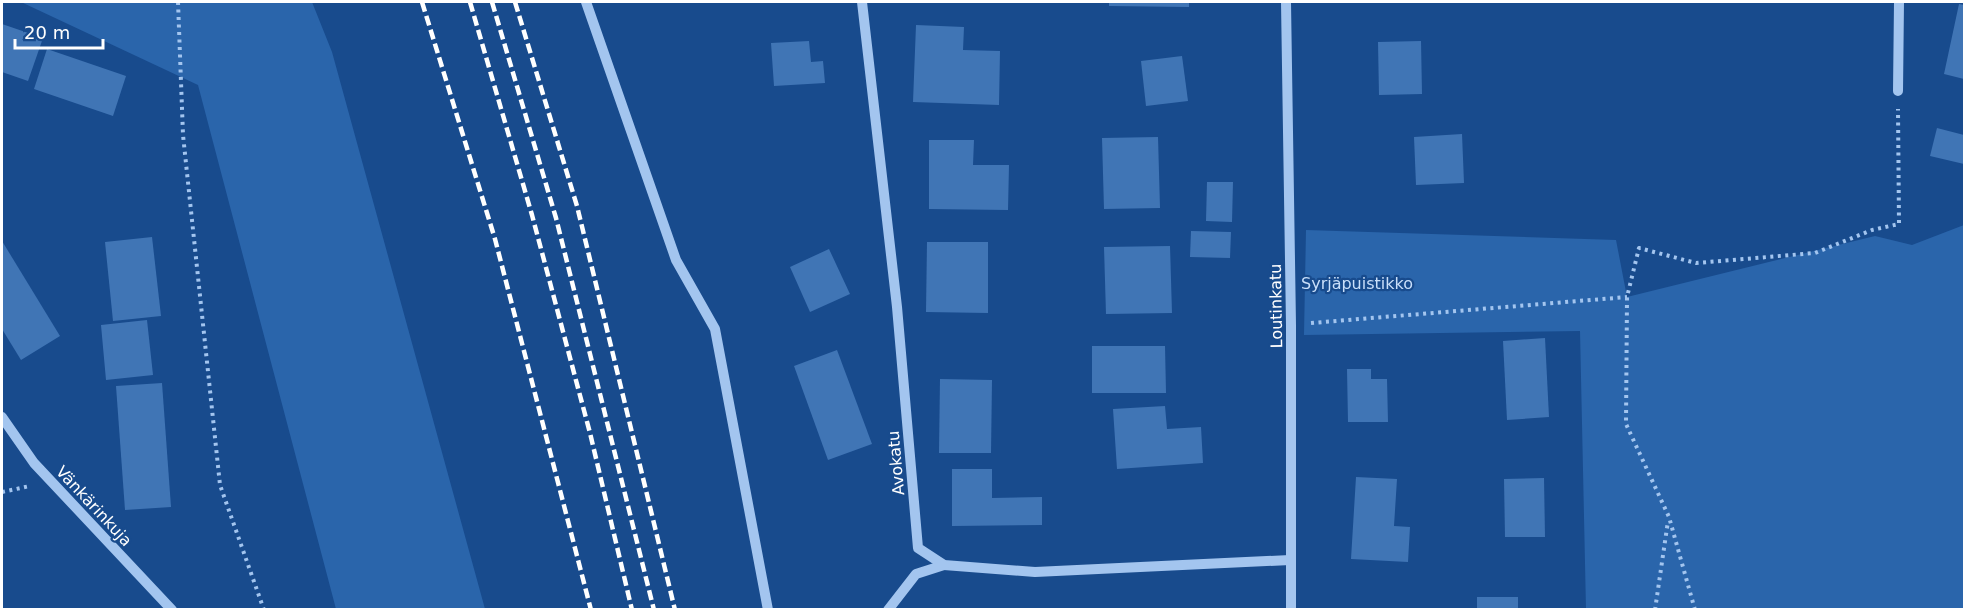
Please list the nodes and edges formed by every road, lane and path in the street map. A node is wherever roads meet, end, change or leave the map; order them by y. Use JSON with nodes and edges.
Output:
{"nodes":[{"id":1,"x":178,"y":2,"type":"edge"},
{"id":2,"x":586,"y":2,"type":"edge"},
{"id":3,"x":862,"y":2,"type":"edge"},
{"id":4,"x":1286,"y":2,"type":"edge"},
{"id":5,"x":1899,"y":2,"type":"edge"},
{"id":6,"x":1898,"y":91,"type":"joint"},
{"id":7,"x":1627,"y":297,"type":"junction"},
{"id":8,"x":1291,"y":325,"type":"junction"},
{"id":9,"x":2,"y":417,"type":"edge"},
{"id":10,"x":33,"y":485,"type":"dead end"},
{"id":11,"x":2,"y":492,"type":"edge"},
{"id":12,"x":1669,"y":517,"type":"junction"},
{"id":13,"x":1290,"y":560,"type":"junction"},
{"id":14,"x":944,"y":565,"type":"junction"},
{"id":15,"x":172,"y":609,"type":"edge"},
{"id":16,"x":264,"y":609,"type":"edge"},
{"id":17,"x":768,"y":609,"type":"edge"},
{"id":18,"x":888,"y":609,"type":"edge"},
{"id":19,"x":1291,"y":609,"type":"edge"},
{"id":20,"x":1655,"y":609,"type":"edge"},
{"id":21,"x":1695,"y":609,"type":"edge"}],
"edges":[{"from":1,"to":16,"type":"path"},
{"from":2,"to":17,"type":"street"},
{"from":3,"to":14,"type":"street","name":"Avokatu"},
{"from":4,"to":8,"type":"street","name":"Loutinkatu"},
{"from":5,"to":6,"type":"street"},
{"from":6,"to":7,"type":"path"},
{"from":7,"to":8,"type":"path"},
{"from":7,"to":12,"type":"path"},
{"from":8,"to":13,"type":"street","name":"Loutinkatu"},
{"from":9,"to":15,"type":"street","name":"Vänkärinkuja"},
{"from":10,"to":11,"type":"path"},
{"from":12,"to":20,"type":"path"},
{"from":12,"to":21,"type":"path"},
{"from":13,"to":14,"type":"street","name":"Avokatu"},
{"from":13,"to":19,"type":"street","name":"Loutinkatu"},
{"from":14,"to":18,"type":"street"}]}
